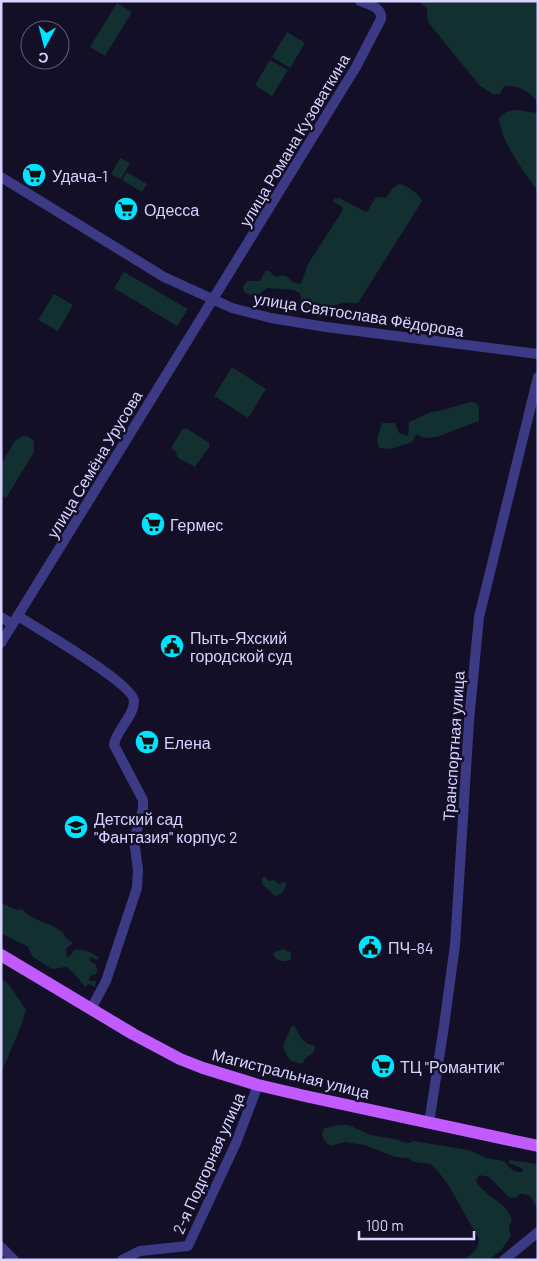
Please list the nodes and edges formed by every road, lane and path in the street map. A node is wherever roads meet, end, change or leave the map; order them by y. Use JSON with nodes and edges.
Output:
{"nodes":[{"id":1,"x":360,"y":1,"type":"edge"},
{"id":2,"x":1,"y":178,"type":"edge"},
{"id":3,"x":213,"y":300,"type":"junction"},
{"id":4,"x":538,"y":354,"type":"edge"},
{"id":5,"x":538,"y":377,"type":"edge"},
{"id":6,"x":1,"y":617,"type":"edge"},
{"id":7,"x":15,"y":620,"type":"junction"},
{"id":8,"x":1,"y":643,"type":"edge"},
{"id":9,"x":1,"y":955,"type":"edge"},
{"id":10,"x":91,"y":1009,"type":"junction"},
{"id":11,"x":258,"y":1085,"type":"junction"},
{"id":12,"x":429,"y":1123,"type":"junction"},
{"id":13,"x":538,"y":1146,"type":"edge"},
{"id":14,"x":538,"y":1232,"type":"edge"},
{"id":15,"x":1,"y":1247,"type":"edge"},
{"id":16,"x":14,"y":1260,"type":"edge"},
{"id":17,"x":122,"y":1260,"type":"edge"},
{"id":18,"x":504,"y":1260,"type":"edge"}],
"edges":[{"from":1,"to":3,"type":"street","name":"улица Романа Кузоваткина"},
{"from":2,"to":3,"type":"street","name":"улица Святослава Фёдорова"},
{"from":3,"to":4,"type":"street","name":"улица Святослава Фёдорова"},
{"from":3,"to":7,"type":"street","name":"улица Семёна Урусова"},
{"from":5,"to":12,"type":"street","name":"Транспортная улица"},
{"from":6,"to":7,"type":"street"},
{"from":7,"to":8,"type":"street","name":"улица Семёна Урусова"},
{"from":7,"to":10,"type":"street"},
{"from":9,"to":10,"type":"main road","name":"Магистральная улица"},
{"from":10,"to":11,"type":"main road","name":"Магистральная улица"},
{"from":11,"to":12,"type":"main road","name":"Магистральная улица"},
{"from":11,"to":17,"type":"street","name":"2-я Подгорная улица"},
{"from":12,"to":13,"type":"main road","name":"Магистральная улица"},
{"from":14,"to":18,"type":"street"},
{"from":15,"to":16,"type":"street"}]}
